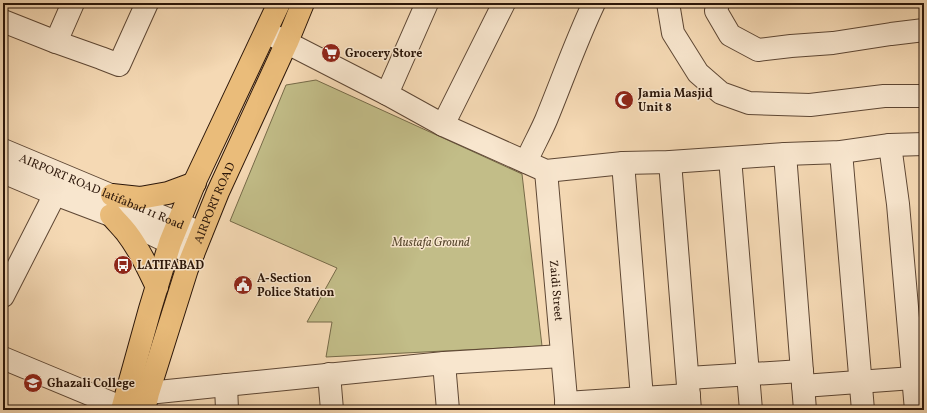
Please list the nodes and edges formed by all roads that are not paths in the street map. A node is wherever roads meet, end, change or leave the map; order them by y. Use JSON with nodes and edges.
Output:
{"nodes":[{"id":1,"x":73,"y":3,"type":"edge"},
{"id":2,"x":147,"y":3,"type":"edge"},
{"id":3,"x":279,"y":3,"type":"edge"},
{"id":4,"x":303,"y":3,"type":"edge"},
{"id":5,"x":427,"y":3,"type":"edge"},
{"id":6,"x":504,"y":3,"type":"edge"},
{"id":7,"x":594,"y":3,"type":"edge"},
{"id":8,"x":668,"y":3,"type":"edge"},
{"id":9,"x":718,"y":3,"type":"edge"},
{"id":10,"x":3,"y":20,"type":"edge"},
{"id":11,"x":924,"y":30,"type":"edge"},
{"id":12,"x":266,"y":32,"type":"junction"},
{"id":13,"x":56,"y":42,"type":"junction"},
{"id":14,"x":287,"y":42,"type":"junction"},
{"id":15,"x":387,"y":94,"type":"junction"},
{"id":16,"x":924,"y":96,"type":"edge"},
{"id":17,"x":443,"y":125,"type":"junction"},
{"id":18,"x":924,"y":144,"type":"edge"},
{"id":19,"x":890,"y":145,"type":"junction"},
{"id":20,"x":3,"y":150,"type":"edge"},
{"id":21,"x":842,"y":152,"type":"junction"},
{"id":22,"x":785,"y":154,"type":"junction"},
{"id":23,"x":730,"y":158,"type":"junction"},
{"id":24,"x":526,"y":162,"type":"junction"},
{"id":25,"x":670,"y":162,"type":"junction"},
{"id":26,"x":623,"y":163,"type":"junction"},
{"id":27,"x":546,"y":171,"type":"junction"},
{"id":28,"x":3,"y":172,"type":"edge"},
{"id":29,"x":195,"y":183,"type":"junction"},
{"id":30,"x":55,"y":194,"type":"junction"},
{"id":31,"x":112,"y":205,"type":"junction"},
{"id":32,"x":174,"y":233,"type":"junction"},
{"id":33,"x":201,"y":233,"type":"junction"},
{"id":34,"x":193,"y":254,"type":"junction"},
{"id":35,"x":157,"y":287,"type":"junction"},
{"id":36,"x":3,"y":296,"type":"edge"},
{"id":37,"x":562,"y":356,"type":"junction"},
{"id":38,"x":3,"y":358,"type":"edge"},
{"id":39,"x":444,"y":363,"type":"junction"},
{"id":40,"x":916,"y":368,"type":"edge"},
{"id":41,"x":329,"y":374,"type":"junction"},
{"id":42,"x":748,"y":375,"type":"junction"},
{"id":43,"x":803,"y":379,"type":"junction"},
{"id":44,"x":860,"y":382,"type":"junction"},
{"id":45,"x":226,"y":385,"type":"junction"},
{"id":46,"x":689,"y":394,"type":"edge"},
{"id":47,"x":146,"y":402,"type":"edge"},
{"id":48,"x":642,"y":404,"type":"edge"},
{"id":49,"x":567,"y":406,"type":"edge"},
{"id":50,"x":124,"y":409,"type":"edge"},
{"id":51,"x":228,"y":410,"type":"edge"},
{"id":52,"x":332,"y":410,"type":"edge"},
{"id":53,"x":448,"y":410,"type":"edge"},
{"id":54,"x":751,"y":410,"type":"edge"},
{"id":55,"x":805,"y":410,"type":"edge"},
{"id":56,"x":863,"y":410,"type":"edge"},
{"id":57,"x":916,"y":410,"type":"edge"}],
"edges":[{"from":1,"to":13,"type":"street"},
{"from":2,"to":13,"type":"street"},
{"from":3,"to":12,"type":"main road"},
{"from":4,"to":14,"type":"main road","name":"AIRPORT ROAD"},
{"from":5,"to":15,"type":"street"},
{"from":6,"to":17,"type":"street"},
{"from":7,"to":24,"type":"street"},
{"from":8,"to":16,"type":"street"},
{"from":9,"to":11,"type":"street"},
{"from":10,"to":13,"type":"street"},
{"from":12,"to":14,"type":"street"},
{"from":12,"to":29,"type":"main road"},
{"from":14,"to":15,"type":"street"},
{"from":14,"to":33,"type":"main road","name":"AIRPORT ROAD"},
{"from":15,"to":17,"type":"street"},
{"from":17,"to":24,"type":"street"},
{"from":18,"to":19,"type":"street"},
{"from":19,"to":21,"type":"street"},
{"from":19,"to":40,"type":"street"},
{"from":20,"to":31,"type":"street","name":"AIRPORT ROAD latifabad 11 Road"},
{"from":21,"to":22,"type":"street"},
{"from":21,"to":44,"type":"street"},
{"from":22,"to":23,"type":"street"},
{"from":22,"to":43,"type":"street"},
{"from":23,"to":25,"type":"street"},
{"from":23,"to":42,"type":"street"},
{"from":24,"to":27,"type":"street"},
{"from":25,"to":26,"type":"street"},
{"from":25,"to":46,"type":"street"},
{"from":26,"to":27,"type":"street"},
{"from":26,"to":48,"type":"street"},
{"from":27,"to":37,"type":"street","name":"Zaidi Street"},
{"from":28,"to":30,"type":"street","name":"AIRPORT ROAD latifabad 11 Road"},
{"from":29,"to":31,"type":"main road"},
{"from":29,"to":32,"type":"main road"},
{"from":30,"to":31,"type":"street","name":"AIRPORT ROAD latifabad 11 Road"},
{"from":30,"to":36,"type":"street"},
{"from":31,"to":32,"type":"street","name":"AIRPORT ROAD latifabad 11 Road"},
{"from":31,"to":35,"type":"main road"},
{"from":32,"to":33,"type":"street","name":"AIRPORT ROAD latifabad 11 Road"},
{"from":32,"to":34,"type":"street","name":"AIRPORT ROAD latifabad 11 Road"},
{"from":32,"to":35,"type":"main road"},
{"from":33,"to":34,"type":"main road","name":"AIRPORT ROAD"},
{"from":34,"to":47,"type":"main road","name":"AIRPORT ROAD"},
{"from":35,"to":50,"type":"main road"},
{"from":37,"to":39,"type":"street"},
{"from":37,"to":49,"type":"street","name":"Zaidi Street"},
{"from":38,"to":50,"type":"street"},
{"from":39,"to":41,"type":"street"},
{"from":39,"to":53,"type":"street"},
{"from":40,"to":44,"type":"street"},
{"from":40,"to":57,"type":"street"},
{"from":41,"to":45,"type":"street"},
{"from":41,"to":52,"type":"street"},
{"from":42,"to":43,"type":"street"},
{"from":42,"to":46,"type":"street"},
{"from":42,"to":54,"type":"street"},
{"from":43,"to":44,"type":"street"},
{"from":43,"to":55,"type":"street"},
{"from":44,"to":56,"type":"street"},
{"from":45,"to":47,"type":"street"},
{"from":45,"to":51,"type":"street"},
{"from":46,"to":48,"type":"street"},
{"from":48,"to":49,"type":"street"}]}
